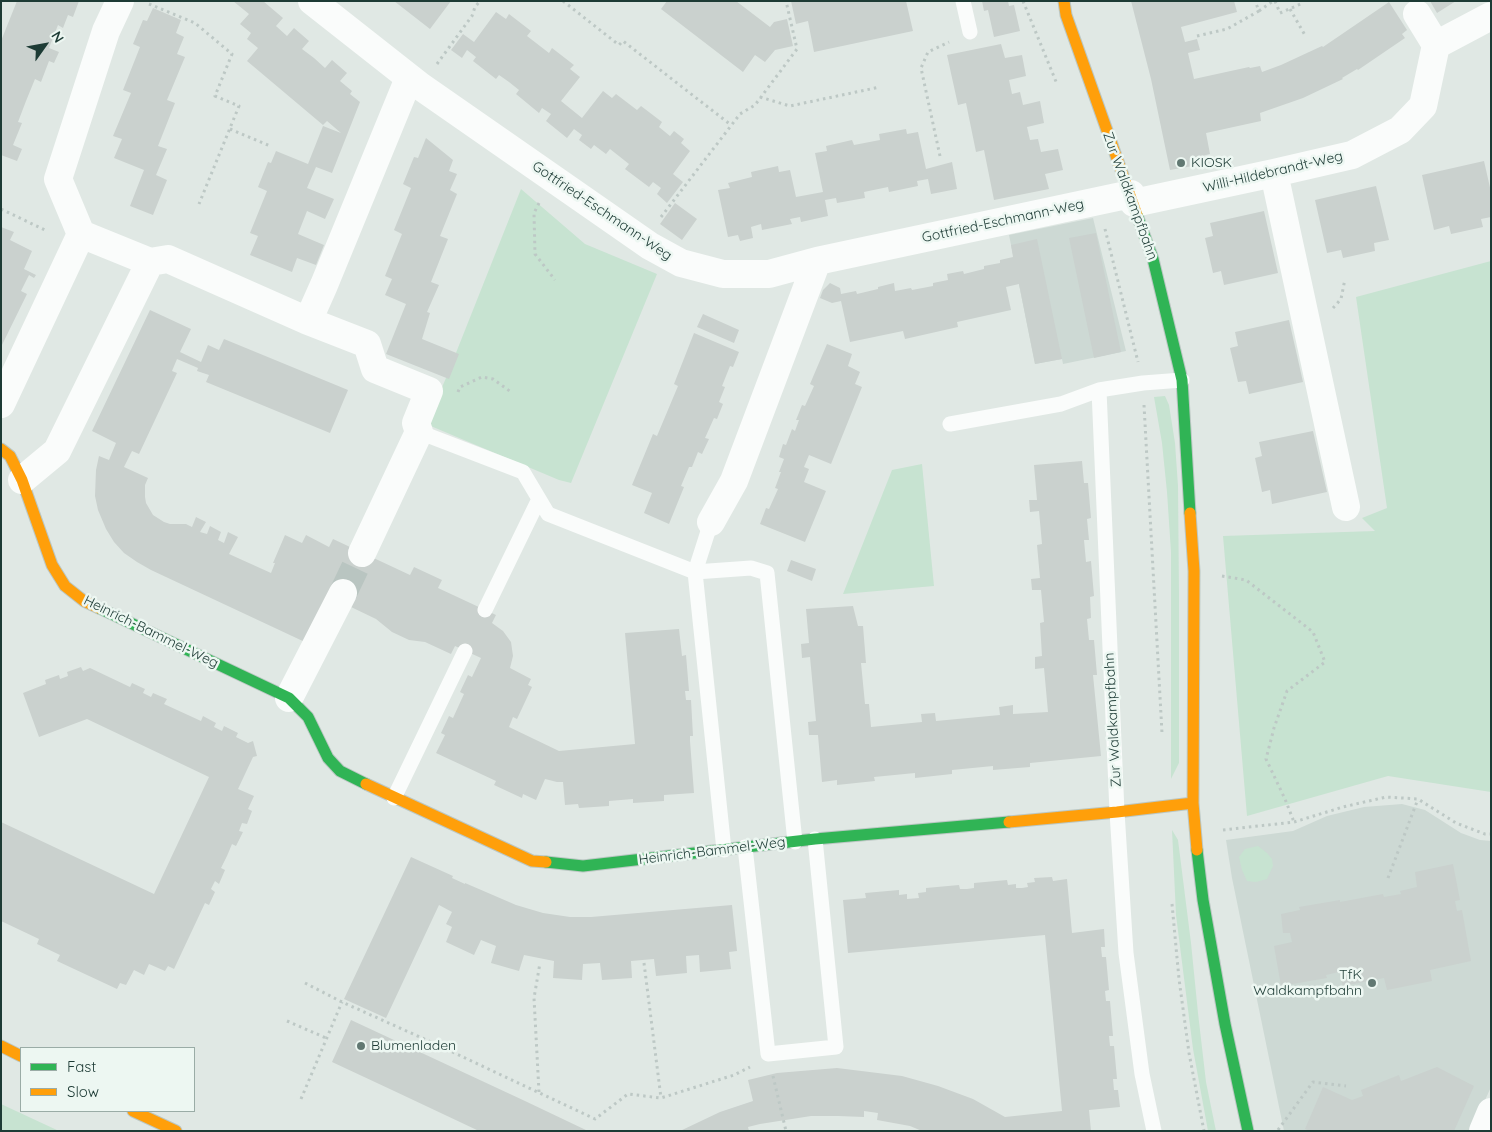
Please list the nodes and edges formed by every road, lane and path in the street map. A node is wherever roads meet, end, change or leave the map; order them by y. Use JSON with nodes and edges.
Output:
{"nodes":[{"id":1,"x":120,"y":1,"type":"edge"},
{"id":2,"x":142,"y":1,"type":"edge"},
{"id":3,"x":312,"y":1,"type":"edge"},
{"id":4,"x":480,"y":1,"type":"edge"},
{"id":5,"x":563,"y":1,"type":"edge"},
{"id":6,"x":786,"y":1,"type":"edge"},
{"id":7,"x":964,"y":1,"type":"edge"},
{"id":8,"x":1023,"y":1,"type":"edge"},
{"id":9,"x":1054,"y":1,"type":"edge"},
{"id":10,"x":1064,"y":1,"type":"edge"},
{"id":11,"x":1255,"y":1,"type":"edge"},
{"id":12,"x":1274,"y":1,"type":"edge"},
{"id":13,"x":1303,"y":3,"type":"dead end"},
{"id":14,"x":1290,"y":8,"type":"junction"},
{"id":15,"x":1259,"y":11,"type":"junction"},
{"id":16,"x":1417,"y":14,"type":"dead end"},
{"id":17,"x":1066,"y":15,"type":"junction"},
{"id":18,"x":1491,"y":16,"type":"edge"},
{"id":19,"x":970,"y":32,"type":"joint"},
{"id":20,"x":1197,"y":36,"type":"dead end"},
{"id":21,"x":1306,"y":37,"type":"dead end"},
{"id":22,"x":1436,"y":45,"type":"junction"},
{"id":23,"x":414,"y":82,"type":"junction"},
{"id":24,"x":880,"y":87,"type":"dead end"},
{"id":25,"x":1059,"y":90,"type":"dead end"},
{"id":26,"x":760,"y":97,"type":"junction"},
{"id":27,"x":731,"y":126,"type":"junction"},
{"id":28,"x":230,"y":130,"type":"junction"},
{"id":29,"x":270,"y":146,"type":"dead end"},
{"id":30,"x":940,"y":156,"type":"dead end"},
{"id":31,"x":1274,"y":173,"type":"junction"},
{"id":32,"x":550,"y":177,"type":"junction"},
{"id":33,"x":1132,"y":198,"type":"junction"},
{"id":34,"x":1098,"y":201,"type":"junction"},
{"id":35,"x":199,"y":204,"type":"dead end"},
{"id":36,"x":1,"y":210,"type":"edge"},
{"id":37,"x":81,"y":234,"type":"junction"},
{"id":38,"x":643,"y":241,"type":"junction"},
{"id":39,"x":817,"y":260,"type":"junction"},
{"id":40,"x":150,"y":262,"type":"junction"},
{"id":41,"x":555,"y":280,"type":"dead end"},
{"id":42,"x":308,"y":320,"type":"junction"},
{"id":43,"x":1182,"y":380,"type":"junction"},
{"id":44,"x":1143,"y":383,"type":"junction"},
{"id":45,"x":1098,"y":390,"type":"junction"},
{"id":46,"x":511,"y":392,"type":"dead end"},
{"id":47,"x":457,"y":394,"type":"dead end"},
{"id":48,"x":1,"y":404,"type":"edge"},
{"id":49,"x":950,"y":424,"type":"dead end"},
{"id":50,"x":419,"y":432,"type":"junction"},
{"id":51,"x":1,"y":449,"type":"edge"},
{"id":52,"x":22,"y":480,"type":"junction"},
{"id":53,"x":539,"y":499,"type":"junction"},
{"id":54,"x":1346,"y":507,"type":"dead end"},
{"id":55,"x":711,"y":522,"type":"joint"},
{"id":56,"x":362,"y":552,"type":"tunnel mouth"},
{"id":57,"x":1194,"y":571,"type":"junction"},
{"id":58,"x":694,"y":572,"type":"junction"},
{"id":59,"x":342,"y":593,"type":"tunnel mouth"},
{"id":60,"x":485,"y":610,"type":"dead end"},
{"id":61,"x":465,"y":651,"type":"dead end"},
{"id":62,"x":289,"y":698,"type":"junction"},
{"id":63,"x":1162,"y":737,"type":"dead end"},
{"id":64,"x":394,"y":798,"type":"junction"},
{"id":65,"x":1418,"y":799,"type":"junction"},
{"id":66,"x":1193,"y":803,"type":"junction"},
{"id":67,"x":1117,"y":812,"type":"junction"},
{"id":68,"x":1294,"y":822,"type":"junction"},
{"id":69,"x":1195,"y":831,"type":"junction"},
{"id":70,"x":1491,"y":834,"type":"edge"},
{"id":71,"x":816,"y":839,"type":"junction"},
{"id":72,"x":795,"y":842,"type":"junction"},
{"id":73,"x":745,"y":847,"type":"junction"},
{"id":74,"x":724,"y":850,"type":"junction"},
{"id":75,"x":1388,"y":878,"type":"dead end"},
{"id":76,"x":1171,"y":895,"type":"dead end"},
{"id":77,"x":540,"y":963,"type":"dead end"},
{"id":78,"x":644,"y":963,"type":"dead end"},
{"id":79,"x":305,"y":984,"type":"dead end"},
{"id":80,"x":342,"y":1002,"type":"junction"},
{"id":81,"x":287,"y":1021,"type":"dead end"},
{"id":82,"x":326,"y":1038,"type":"junction"},
{"id":83,"x":1,"y":1046,"type":"edge"},
{"id":84,"x":20,"y":1056,"type":"edge"},
{"id":85,"x":768,"y":1058,"type":"junction"},
{"id":86,"x":1346,"y":1086,"type":"dead end"},
{"id":87,"x":538,"y":1092,"type":"junction"},
{"id":88,"x":661,"y":1098,"type":"junction"},
{"id":89,"x":300,"y":1099,"type":"dead end"},
{"id":90,"x":135,"y":1112,"type":"edge"},
{"id":91,"x":1491,"y":1112,"type":"edge"},
{"id":92,"x":176,"y":1131,"type":"edge"},
{"id":93,"x":786,"y":1131,"type":"edge"},
{"id":94,"x":1154,"y":1131,"type":"edge"},
{"id":95,"x":1204,"y":1131,"type":"edge"},
{"id":96,"x":1248,"y":1131,"type":"edge"},
{"id":97,"x":1278,"y":1131,"type":"edge"},
{"id":98,"x":1483,"y":1131,"type":"edge"}],
"edges":[{"from":1,"to":37,"type":"street"},
{"from":2,"to":28,"type":"path"},
{"from":3,"to":23,"type":"street","name":"Gottfried-Eschmann-Weg"},
{"from":4,"to":23,"type":"path"},
{"from":5,"to":27,"type":"path"},
{"from":6,"to":26,"type":"path"},
{"from":7,"to":19,"type":"lane"},
{"from":8,"to":25,"type":"path"},
{"from":9,"to":17,"type":"street","name":"Zur Waldkampfbahn"},
{"from":10,"to":17,"type":"street","name":"Zur Waldkampfbahn"},
{"from":11,"to":15,"type":"path"},
{"from":12,"to":14,"type":"path"},
{"from":12,"to":15,"type":"path"},
{"from":13,"to":14,"type":"path"},
{"from":14,"to":21,"type":"path"},
{"from":15,"to":20,"type":"path"},
{"from":16,"to":22,"type":"street"},
{"from":17,"to":33,"type":"street","name":"Zur Waldkampfbahn"},
{"from":18,"to":22,"type":"street"},
{"from":19,"to":30,"type":"path"},
{"from":22,"to":31,"type":"street","name":"Willi-Hildebrandt-Weg"},
{"from":23,"to":32,"type":"street","name":"Gottfried-Eschmann-Weg"},
{"from":23,"to":42,"type":"street"},
{"from":24,"to":26,"type":"path"},
{"from":26,"to":27,"type":"path"},
{"from":27,"to":38,"type":"path"},
{"from":28,"to":29,"type":"path"},
{"from":28,"to":35,"type":"path"},
{"from":31,"to":33,"type":"street","name":"Willi-Hildebrandt-Weg"},
{"from":31,"to":54,"type":"street"},
{"from":32,"to":38,"type":"street","name":"Gottfried-Eschmann-Weg"},
{"from":32,"to":41,"type":"path"},
{"from":33,"to":34,"type":"street","name":"Gottfried-Eschmann-Weg"},
{"from":33,"to":43,"type":"street","name":"Zur Waldkampfbahn"},
{"from":34,"to":39,"type":"street","name":"Gottfried-Eschmann-Weg"},
{"from":34,"to":44,"type":"path"},
{"from":36,"to":37,"type":"path"},
{"from":37,"to":40,"type":"street"},
{"from":37,"to":48,"type":"street"},
{"from":38,"to":39,"type":"street","name":"Gottfried-Eschmann-Weg"},
{"from":39,"to":55,"type":"street"},
{"from":40,"to":42,"type":"street"},
{"from":40,"to":52,"type":"street"},
{"from":42,"to":50,"type":"street"},
{"from":43,"to":44,"type":"lane"},
{"from":43,"to":57,"type":"street","name":"Zur Waldkampfbahn"},
{"from":44,"to":45,"type":"lane"},
{"from":44,"to":63,"type":"path"},
{"from":45,"to":49,"type":"lane"},
{"from":45,"to":67,"type":"lane","name":"Zur Waldkampfbahn"},
{"from":46,"to":47,"type":"path"},
{"from":50,"to":53,"type":"lane"},
{"from":50,"to":56,"type":"street"},
{"from":51,"to":52,"type":"street","name":"Heinrich-Bammel-Weg"},
{"from":52,"to":62,"type":"street","name":"Heinrich-Bammel-Weg"},
{"from":53,"to":58,"type":"lane"},
{"from":53,"to":60,"type":"lane"},
{"from":55,"to":58,"type":"lane"},
{"from":57,"to":66,"type":"street","name":"Zur Waldkampfbahn"},
{"from":57,"to":68,"type":"path"},
{"from":58,"to":72,"type":"lane"},
{"from":58,"to":74,"type":"lane"},
{"from":59,"to":62,"type":"street"},
{"from":61,"to":64,"type":"lane"},
{"from":62,"to":64,"type":"street","name":"Heinrich-Bammel-Weg"},
{"from":64,"to":74,"type":"street","name":"Heinrich-Bammel-Weg"},
{"from":65,"to":68,"type":"path"},
{"from":65,"to":70,"type":"path"},
{"from":65,"to":75,"type":"path"},
{"from":66,"to":67,"type":"street","name":"Heinrich-Bammel-Weg"},
{"from":66,"to":69,"type":"street","name":"Zur Waldkampfbahn"},
{"from":67,"to":71,"type":"street","name":"Heinrich-Bammel-Weg"},
{"from":67,"to":94,"type":"lane","name":"Zur Waldkampfbahn"},
{"from":68,"to":69,"type":"path"},
{"from":69,"to":96,"type":"street","name":"Zur Waldkampfbahn"},
{"from":71,"to":72,"type":"street","name":"Heinrich-Bammel-Weg"},
{"from":71,"to":85,"type":"lane"},
{"from":72,"to":73,"type":"street","name":"Heinrich-Bammel-Weg"},
{"from":73,"to":74,"type":"street","name":"Heinrich-Bammel-Weg"},
{"from":73,"to":85,"type":"lane"},
{"from":76,"to":95,"type":"path"},
{"from":77,"to":87,"type":"path"},
{"from":78,"to":88,"type":"path"},
{"from":79,"to":80,"type":"path"},
{"from":80,"to":82,"type":"path"},
{"from":80,"to":87,"type":"path"},
{"from":81,"to":82,"type":"path"},
{"from":82,"to":89,"type":"path"},
{"from":83,"to":84,"type":"street"},
{"from":85,"to":88,"type":"path"},
{"from":85,"to":93,"type":"path"},
{"from":86,"to":97,"type":"path"},
{"from":87,"to":88,"type":"path"},
{"from":90,"to":92,"type":"street"},
{"from":91,"to":98,"type":"street"}]}
